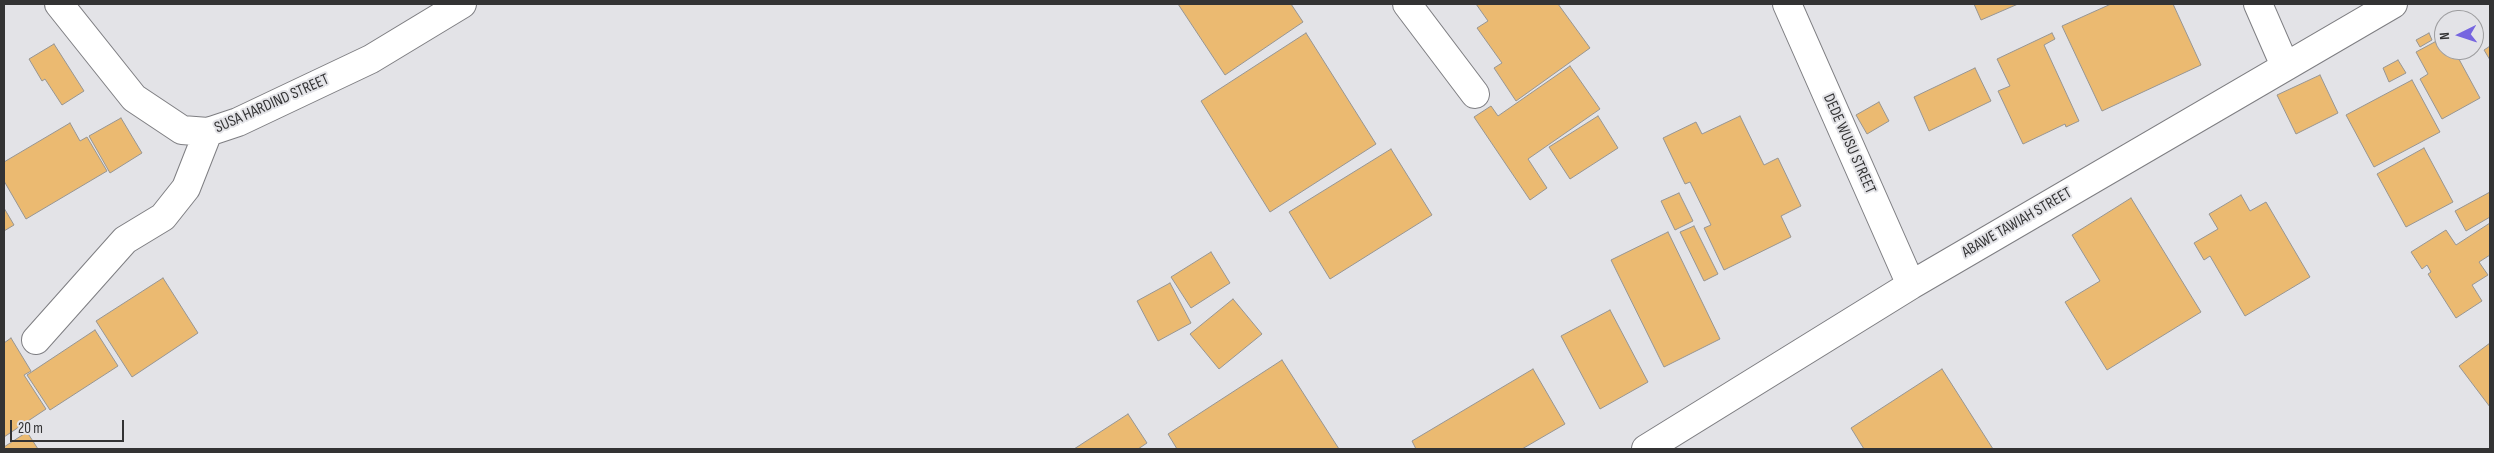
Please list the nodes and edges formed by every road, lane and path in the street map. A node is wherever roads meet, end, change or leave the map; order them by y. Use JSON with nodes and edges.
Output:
{"nodes":[{"id":1,"x":59,"y":4,"type":"edge"},
{"id":2,"x":462,"y":4,"type":"edge"},
{"id":3,"x":1407,"y":4,"type":"edge"},
{"id":4,"x":1787,"y":4,"type":"edge"},
{"id":5,"x":2258,"y":4,"type":"edge"},
{"id":6,"x":2393,"y":4,"type":"edge"},
{"id":7,"x":2285,"y":66,"type":"junction"},
{"id":8,"x":1476,"y":94,"type":"dead end"},
{"id":9,"x":208,"y":132,"type":"junction"},
{"id":10,"x":1911,"y":285,"type":"junction"},
{"id":11,"x":36,"y":340,"type":"dead end"},
{"id":12,"x":1646,"y":449,"type":"edge"}],
"edges":[{"from":1,"to":9,"type":"street","name":"SUSA HARDIND STREET"},
{"from":2,"to":9,"type":"street","name":"SUSA HARDIND STREET"},
{"from":3,"to":8,"type":"street"},
{"from":4,"to":10,"type":"street","name":"DEDE WUSU STREET"},
{"from":5,"to":7,"type":"street"},
{"from":6,"to":7,"type":"street","name":"ABAWE TAWIAH STREET"},
{"from":7,"to":10,"type":"street","name":"ABAWE TAWIAH STREET"},
{"from":9,"to":11,"type":"street"},
{"from":10,"to":12,"type":"street","name":"ABAWE TAWIAH STREET"}]}
